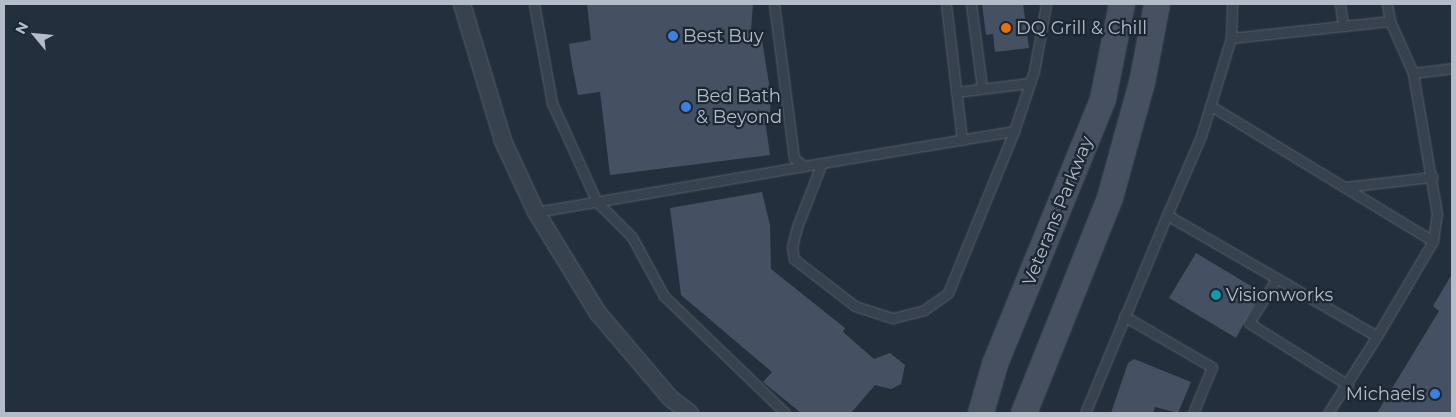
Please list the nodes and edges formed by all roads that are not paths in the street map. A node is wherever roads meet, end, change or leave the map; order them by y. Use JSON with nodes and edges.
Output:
{"nodes":[{"id":1,"x":462,"y":4,"type":"edge"},
{"id":2,"x":534,"y":4,"type":"edge"},
{"id":3,"x":774,"y":4,"type":"edge"},
{"id":4,"x":946,"y":4,"type":"edge"},
{"id":5,"x":971,"y":4,"type":"edge"},
{"id":6,"x":1046,"y":4,"type":"edge"},
{"id":7,"x":1122,"y":4,"type":"edge"},
{"id":8,"x":1157,"y":4,"type":"edge"},
{"id":9,"x":1232,"y":4,"type":"edge"},
{"id":10,"x":1340,"y":4,"type":"edge"},
{"id":11,"x":1387,"y":4,"type":"edge"},
{"id":12,"x":1390,"y":21,"type":"junction"},
{"id":13,"x":1343,"y":26,"type":"junction"},
{"id":14,"x":1231,"y":38,"type":"junction"},
{"id":15,"x":1452,"y":68,"type":"edge"},
{"id":16,"x":1413,"y":72,"type":"junction"},
{"id":17,"x":1029,"y":84,"type":"junction"},
{"id":18,"x":982,"y":88,"type":"junction"},
{"id":19,"x":956,"y":92,"type":"junction"},
{"id":20,"x":1211,"y":106,"type":"junction"},
{"id":21,"x":1014,"y":131,"type":"junction"},
{"id":22,"x":962,"y":140,"type":"junction"},
{"id":23,"x":821,"y":165,"type":"junction"},
{"id":24,"x":804,"y":166,"type":"junction"},
{"id":25,"x":1432,"y":177,"type":"junction"},
{"id":26,"x":1345,"y":187,"type":"junction"},
{"id":27,"x":596,"y":202,"type":"junction"},
{"id":28,"x":536,"y":212,"type":"junction"},
{"id":29,"x":1167,"y":215,"type":"junction"},
{"id":30,"x":1433,"y":242,"type":"junction"},
{"id":31,"x":1277,"y":278,"type":"junction"},
{"id":32,"x":1124,"y":316,"type":"junction"},
{"id":33,"x":1377,"y":336,"type":"junction"},
{"id":34,"x":1348,"y":384,"type":"junction"},
{"id":35,"x":690,"y":413,"type":"edge"},
{"id":36,"x":785,"y":413,"type":"edge"},
{"id":37,"x":981,"y":413,"type":"edge"},
{"id":38,"x":1024,"y":413,"type":"edge"},
{"id":39,"x":1085,"y":413,"type":"edge"},
{"id":40,"x":1194,"y":413,"type":"edge"},
{"id":41,"x":1328,"y":413,"type":"edge"}],
"edges":[{"from":1,"to":28,"type":"street"},
{"from":2,"to":27,"type":"lane"},
{"from":3,"to":24,"type":"lane"},
{"from":4,"to":19,"type":"lane"},
{"from":5,"to":18,"type":"lane"},
{"from":6,"to":17,"type":"lane"},
{"from":7,"to":37,"type":"main road","name":"Veterans Parkway"},
{"from":8,"to":38,"type":"main road","name":"Veterans Parkway"},
{"from":9,"to":14,"type":"lane"},
{"from":10,"to":13,"type":"lane"},
{"from":11,"to":12,"type":"lane"},
{"from":12,"to":13,"type":"lane"},
{"from":12,"to":16,"type":"lane"},
{"from":13,"to":14,"type":"lane"},
{"from":14,"to":20,"type":"lane"},
{"from":15,"to":16,"type":"lane"},
{"from":16,"to":25,"type":"lane"},
{"from":17,"to":18,"type":"lane"},
{"from":17,"to":21,"type":"lane"},
{"from":18,"to":19,"type":"lane"},
{"from":19,"to":22,"type":"lane"},
{"from":20,"to":26,"type":"lane"},
{"from":20,"to":29,"type":"lane"},
{"from":21,"to":22,"type":"lane"},
{"from":21,"to":23,"type":"lane"},
{"from":22,"to":23,"type":"lane"},
{"from":23,"to":24,"type":"lane"},
{"from":24,"to":27,"type":"lane"},
{"from":25,"to":26,"type":"lane"},
{"from":25,"to":30,"type":"lane"},
{"from":26,"to":30,"type":"lane"},
{"from":27,"to":28,"type":"lane"},
{"from":27,"to":36,"type":"lane"},
{"from":28,"to":35,"type":"street"},
{"from":29,"to":31,"type":"lane"},
{"from":29,"to":32,"type":"lane"},
{"from":30,"to":33,"type":"lane"},
{"from":31,"to":33,"type":"lane"},
{"from":31,"to":34,"type":"lane"},
{"from":32,"to":39,"type":"lane"},
{"from":32,"to":40,"type":"lane"},
{"from":33,"to":34,"type":"lane"},
{"from":34,"to":41,"type":"lane"}]}
